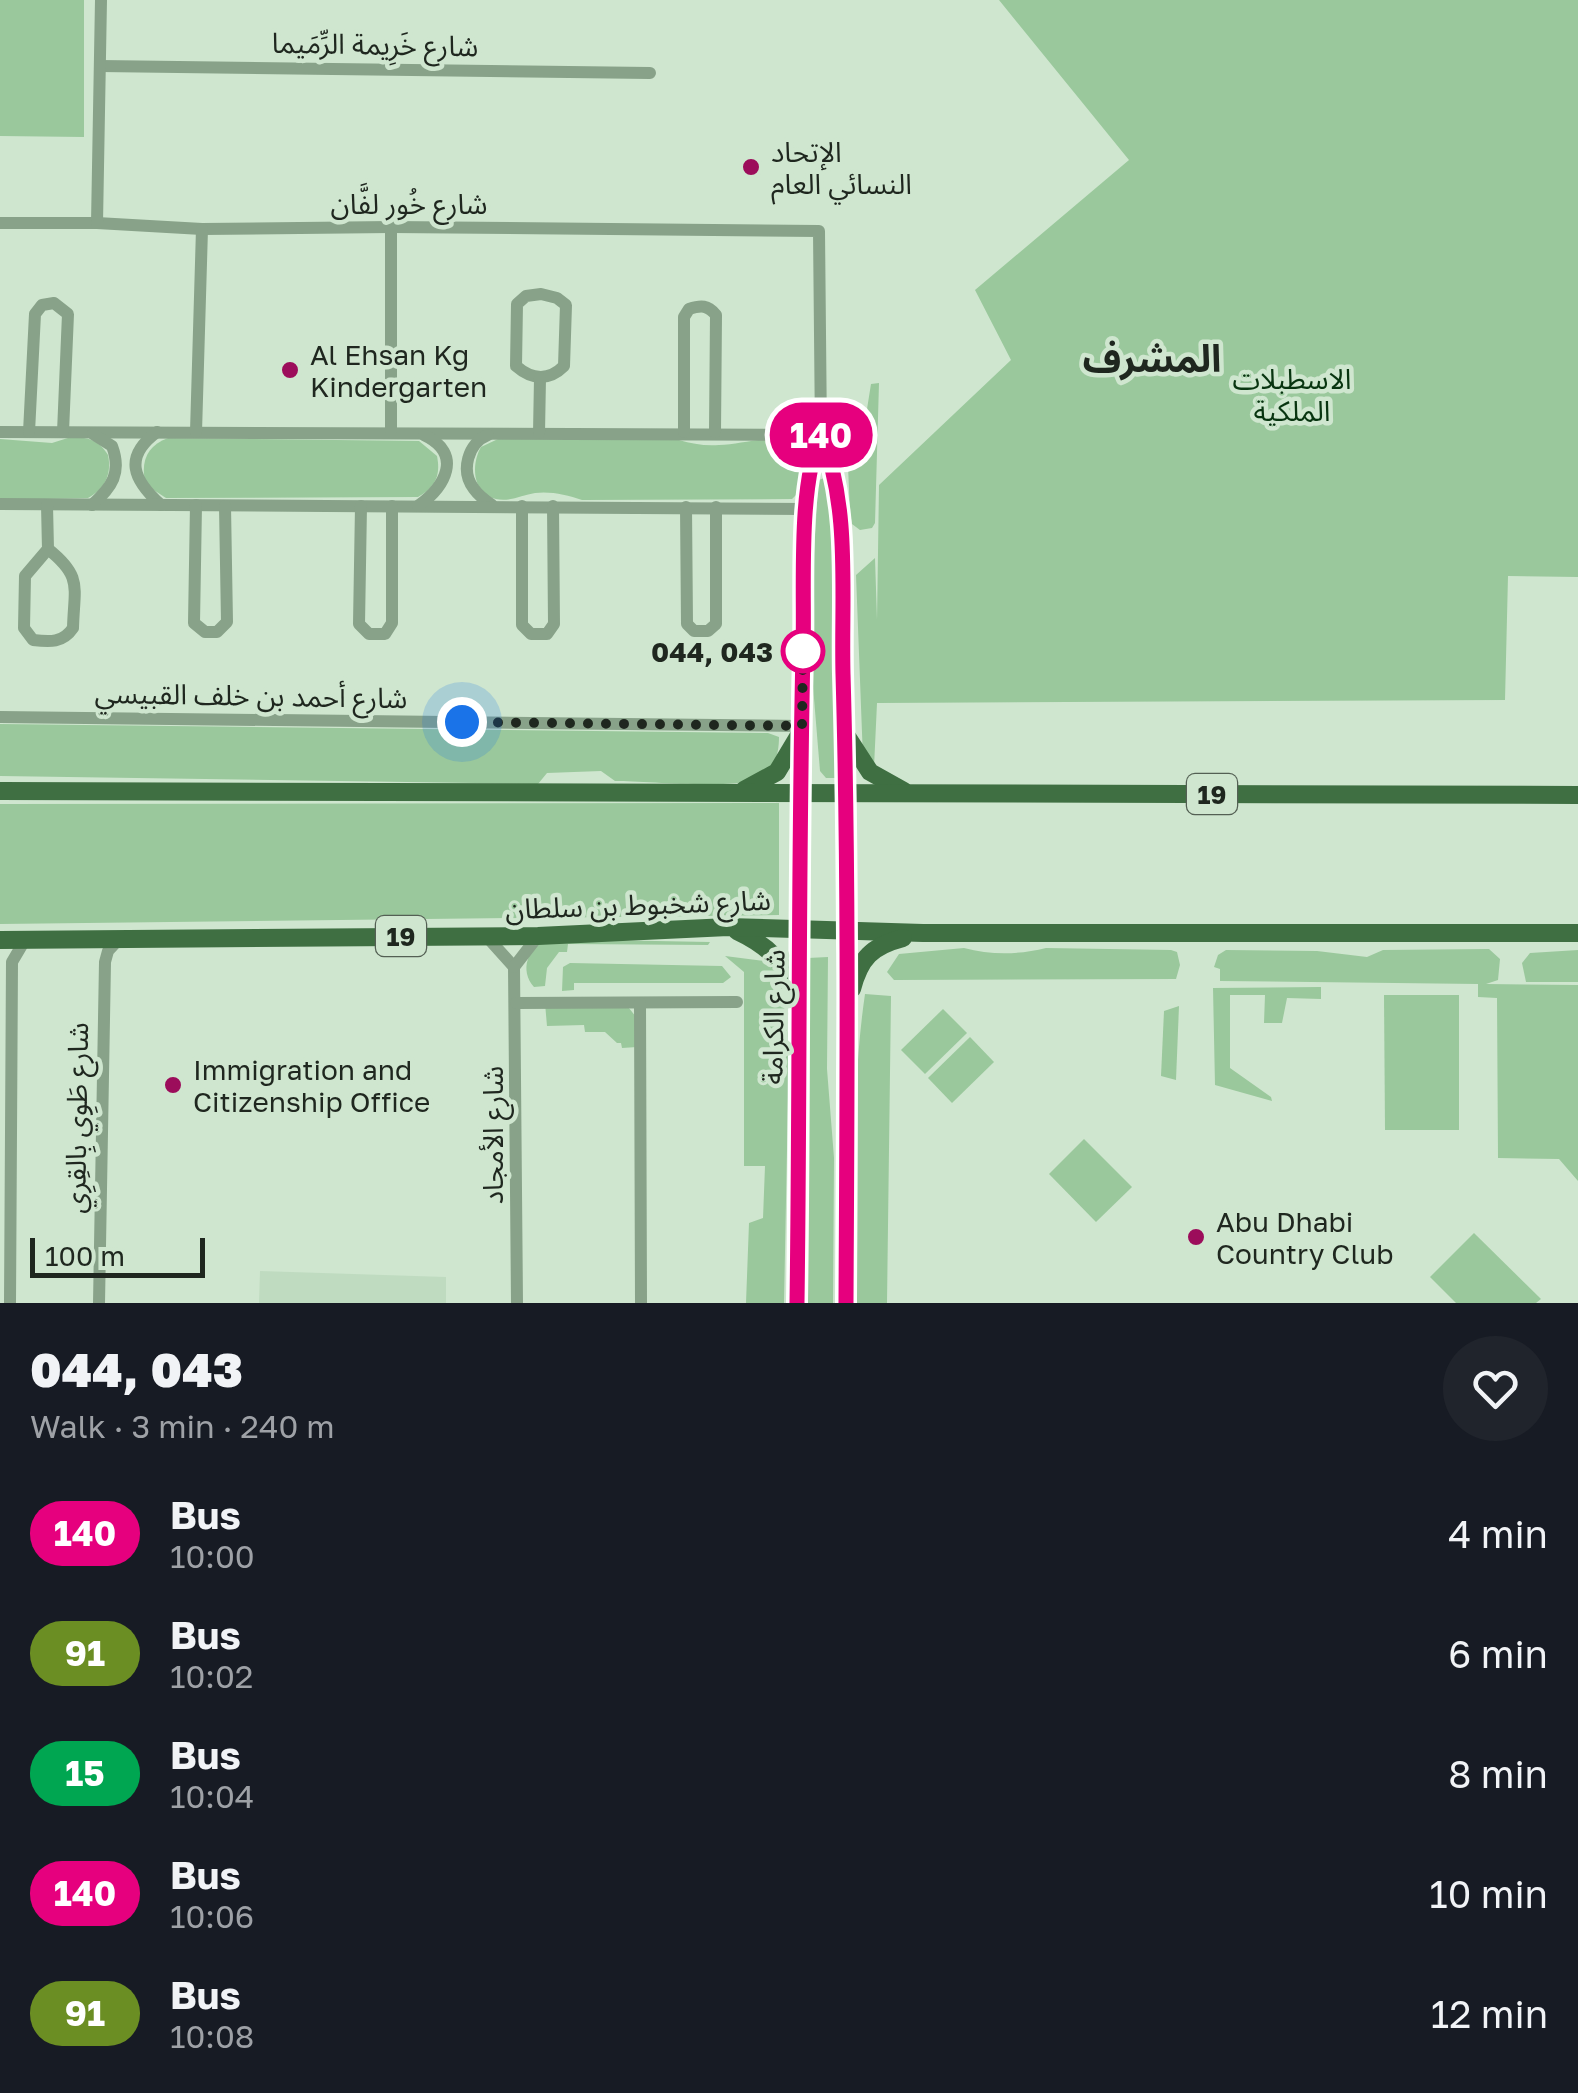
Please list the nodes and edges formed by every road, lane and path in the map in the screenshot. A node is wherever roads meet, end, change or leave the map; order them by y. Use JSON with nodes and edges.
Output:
{"nodes":[{"id":1,"x":101,"y":0,"type":"edge"},
{"id":2,"x":100,"y":66,"type":"junction"},
{"id":3,"x":650,"y":73,"type":"dead end"},
{"id":4,"x":0,"y":223,"type":"edge"},
{"id":5,"x":97,"y":223,"type":"junction"},
{"id":6,"x":391,"y":227,"type":"junction"},
{"id":7,"x":202,"y":229,"type":"junction"},
{"id":8,"x":819,"y":231,"type":"joint"},
{"id":9,"x":540,"y":378,"type":"junction"},
{"id":10,"x":0,"y":432,"type":"edge"},
{"id":11,"x":29,"y":432,"type":"junction"},
{"id":12,"x":63,"y":432,"type":"junction"},
{"id":13,"x":88,"y":432,"type":"junction"},
{"id":14,"x":156,"y":432,"type":"junction"},
{"id":15,"x":196,"y":432,"type":"junction"},
{"id":16,"x":391,"y":432,"type":"junction"},
{"id":17,"x":495,"y":432,"type":"junction"},
{"id":18,"x":539,"y":432,"type":"junction"},
{"id":19,"x":684,"y":432,"type":"junction"},
{"id":20,"x":715,"y":432,"type":"junction"},
{"id":21,"x":418,"y":433,"type":"junction"},
{"id":22,"x":821,"y":434,"type":"junction"},
{"id":23,"x":0,"y":504,"type":"edge"},
{"id":24,"x":47,"y":505,"type":"junction"},
{"id":25,"x":92,"y":505,"type":"junction"},
{"id":26,"x":160,"y":505,"type":"junction"},
{"id":27,"x":196,"y":506,"type":"junction"},
{"id":28,"x":225,"y":506,"type":"junction"},
{"id":29,"x":361,"y":506,"type":"junction"},
{"id":30,"x":392,"y":506,"type":"junction"},
{"id":31,"x":418,"y":506,"type":"junction"},
{"id":32,"x":493,"y":506,"type":"junction"},
{"id":33,"x":522,"y":506,"type":"junction"},
{"id":34,"x":553,"y":506,"type":"junction"},
{"id":35,"x":686,"y":507,"type":"junction"},
{"id":36,"x":716,"y":507,"type":"junction"},
{"id":37,"x":806,"y":509,"type":"junction"},
{"id":38,"x":48,"y":550,"type":"junction"},
{"id":39,"x":0,"y":717,"type":"edge"},
{"id":40,"x":802,"y":729,"type":"junction"},
{"id":41,"x":844,"y":732,"type":"junction"},
{"id":42,"x":0,"y":791,"type":"edge"},
{"id":43,"x":736,"y":793,"type":"junction"},
{"id":44,"x":800,"y":794,"type":"junction"},
{"id":45,"x":846,"y":794,"type":"junction"},
{"id":46,"x":909,"y":794,"type":"junction"},
{"id":47,"x":1578,"y":796,"type":"edge"},
{"id":48,"x":728,"y":927,"type":"junction"},
{"id":49,"x":801,"y":928,"type":"junction"},
{"id":50,"x":845,"y":930,"type":"junction"},
{"id":51,"x":924,"y":933,"type":"junction"},
{"id":52,"x":1578,"y":933,"type":"edge"},
{"id":53,"x":487,"y":936,"type":"junction"},
{"id":54,"x":538,"y":936,"type":"junction"},
{"id":55,"x":120,"y":938,"type":"junction"},
{"id":56,"x":24,"y":940,"type":"junction"},
{"id":57,"x":0,"y":942,"type":"edge"},
{"id":58,"x":12,"y":962,"type":"junction"},
{"id":59,"x":514,"y":967,"type":"junction"},
{"id":60,"x":800,"y":998,"type":"junction"},
{"id":61,"x":736,"y":1002,"type":"dead end"},
{"id":62,"x":516,"y":1003,"type":"junction"},
{"id":63,"x":640,"y":1003,"type":"junction"},
{"id":64,"x":847,"y":1009,"type":"junction"},
{"id":65,"x":10,"y":1303,"type":"edge"},
{"id":66,"x":98,"y":1303,"type":"edge"},
{"id":67,"x":517,"y":1303,"type":"edge"},
{"id":68,"x":641,"y":1303,"type":"edge"},
{"id":69,"x":797,"y":1303,"type":"edge"},
{"id":70,"x":846,"y":1303,"type":"edge"}],
"edges":[{"from":1,"to":2,"type":"street"},
{"from":2,"to":3,"type":"street","name":"شارع خَرِيمة الرِّمَيما"},
{"from":2,"to":5,"type":"street"},
{"from":4,"to":5,"type":"street","name":"شارع خُور لفَّان"},
{"from":5,"to":7,"type":"street","name":"شارع خُور لفَّان"},
{"from":6,"to":7,"type":"street","name":"شارع خُور لفَّان"},
{"from":6,"to":8,"type":"street","name":"شارع خُور لفَّان"},
{"from":6,"to":16,"type":"street"},
{"from":7,"to":15,"type":"street"},
{"from":8,"to":22,"type":"street","name":"شارع الكرامة"},
{"from":9,"to":9,"type":"street"},
{"from":9,"to":18,"type":"street"},
{"from":10,"to":11,"type":"street"},
{"from":11,"to":12,"type":"street"},
{"from":11,"to":12,"type":"street"},
{"from":12,"to":13,"type":"street"},
{"from":13,"to":14,"type":"street"},
{"from":13,"to":25,"type":"street"},
{"from":14,"to":15,"type":"street"},
{"from":14,"to":26,"type":"street"},
{"from":15,"to":16,"type":"street"},
{"from":16,"to":21,"type":"street"},
{"from":17,"to":18,"type":"street"},
{"from":17,"to":21,"type":"street"},
{"from":17,"to":32,"type":"street"},
{"from":18,"to":19,"type":"street"},
{"from":19,"to":20,"type":"street"},
{"from":19,"to":20,"type":"street"},
{"from":20,"to":22,"type":"street"},
{"from":21,"to":31,"type":"street"},
{"from":22,"to":37,"type":"street","name":"شارع الكرامة"},
{"from":22,"to":41,"type":"street","name":"شارع الكرامة"},
{"from":23,"to":24,"type":"street"},
{"from":24,"to":25,"type":"street"},
{"from":24,"to":38,"type":"street"},
{"from":25,"to":26,"type":"street"},
{"from":26,"to":27,"type":"street"},
{"from":27,"to":28,"type":"street"},
{"from":27,"to":28,"type":"street"},
{"from":28,"to":29,"type":"street"},
{"from":29,"to":30,"type":"street"},
{"from":29,"to":30,"type":"street"},
{"from":30,"to":31,"type":"street"},
{"from":31,"to":32,"type":"street"},
{"from":32,"to":33,"type":"street"},
{"from":33,"to":34,"type":"street"},
{"from":33,"to":34,"type":"street"},
{"from":34,"to":35,"type":"street"},
{"from":35,"to":36,"type":"street"},
{"from":35,"to":36,"type":"street"},
{"from":36,"to":37,"type":"street"},
{"from":37,"to":40,"type":"street","name":"شارع الكرامة"},
{"from":38,"to":38,"type":"street"},
{"from":39,"to":40,"type":"street","name":"شارع أحمد بن خلف القبيسي"},
{"from":40,"to":43,"type":"main road"},
{"from":40,"to":44,"type":"street","name":"شارع الكرامة"},
{"from":41,"to":45,"type":"street","name":"شارع الكرامة"},
{"from":41,"to":46,"type":"main road"},
{"from":42,"to":43,"type":"main road","number":"19"},
{"from":43,"to":44,"type":"main road","number":"19"},
{"from":44,"to":45,"type":"main road","number":"19"},
{"from":44,"to":49,"type":"main road","name":"شارع الكرامة"},
{"from":45,"to":46,"type":"main road","number":"19"},
{"from":45,"to":50,"type":"main road","name":"شارع الكرامة"},
{"from":46,"to":47,"type":"main road","number":"19"},
{"from":48,"to":49,"type":"main road","name":"شارع شخبوط بن سلطان","number":"19"},
{"from":48,"to":54,"type":"main road","name":"شارع شخبوط بن سلطان","number":"19"},
{"from":48,"to":60,"type":"main road"},
{"from":49,"to":50,"type":"main road","name":"شارع شخبوط بن سلطان","number":"19"},
{"from":49,"to":60,"type":"main road","name":"شارع الكرامة"},
{"from":50,"to":51,"type":"main road","name":"شارع شخبوط بن سلطان","number":"19"},
{"from":50,"to":64,"type":"main road","name":"شارع الكرامة"},
{"from":51,"to":52,"type":"main road","name":"شارع شخبوط بن سلطان","number":"19"},
{"from":51,"to":64,"type":"main road"},
{"from":53,"to":54,"type":"main road","name":"شارع شخبوط بن سلطان","number":"19"},
{"from":53,"to":55,"type":"main road","name":"شارع شخبوط بن سلطان","number":"19"},
{"from":53,"to":59,"type":"street"},
{"from":54,"to":59,"type":"street"},
{"from":55,"to":56,"type":"main road","name":"شارع شخبوط بن سلطان","number":"19"},
{"from":55,"to":66,"type":"street","name":"شارع طَوِي بِالقِرِي"},
{"from":56,"to":57,"type":"main road","name":"شارع شخبوط بن سلطان","number":"19"},
{"from":56,"to":58,"type":"street"},
{"from":57,"to":58,"type":"street"},
{"from":58,"to":65,"type":"street"},
{"from":59,"to":62,"type":"street","name":"شارع الأمجاد"},
{"from":60,"to":69,"type":"main road","name":"شارع الكرامة"},
{"from":61,"to":63,"type":"street"},
{"from":62,"to":63,"type":"street"},
{"from":62,"to":67,"type":"street","name":"شارع الأمجاد"},
{"from":63,"to":68,"type":"street"},
{"from":64,"to":70,"type":"main road","name":"شارع الكرامة"}]}
